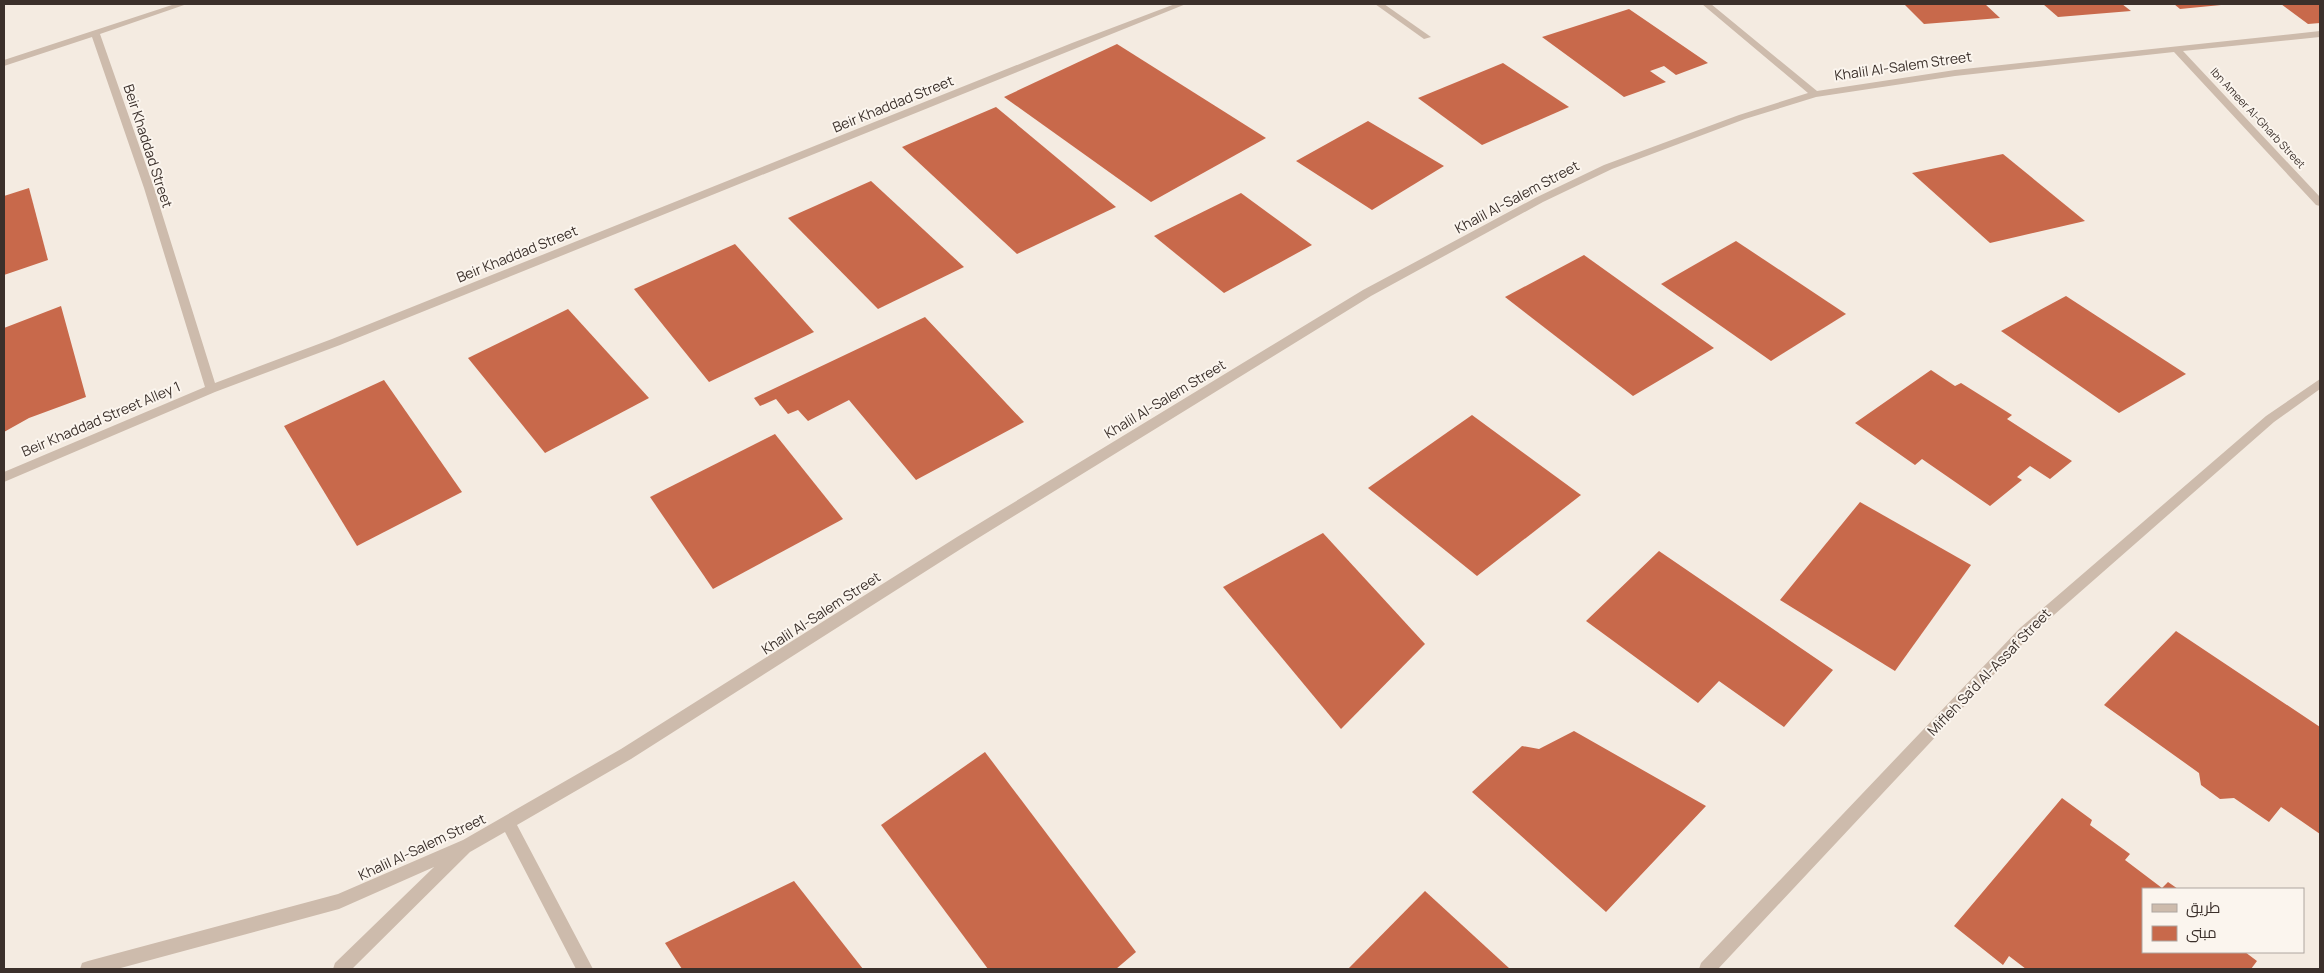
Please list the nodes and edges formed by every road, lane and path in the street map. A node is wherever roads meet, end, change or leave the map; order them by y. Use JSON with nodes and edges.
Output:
{"nodes":[{"id":1,"x":183,"y":4,"type":"edge"},
{"id":2,"x":1182,"y":4,"type":"edge"},
{"id":3,"x":1379,"y":4,"type":"edge"},
{"id":4,"x":1706,"y":4,"type":"edge"},
{"id":5,"x":154,"y":8,"type":"edge"},
{"id":6,"x":94,"y":32,"type":"junction"},
{"id":7,"x":2320,"y":34,"type":"edge"},
{"id":8,"x":1427,"y":38,"type":"dead end"},
{"id":9,"x":2176,"y":49,"type":"junction"},
{"id":10,"x":4,"y":63,"type":"edge"},
{"id":11,"x":1815,"y":94,"type":"junction"},
{"id":12,"x":2320,"y":203,"type":"edge"},
{"id":13,"x":2320,"y":383,"type":"edge"},
{"id":14,"x":211,"y":389,"type":"junction"},
{"id":15,"x":4,"y":477,"type":"edge"},
{"id":16,"x":508,"y":823,"type":"junction"},
{"id":17,"x":468,"y":845,"type":"junction"},
{"id":18,"x":88,"y":969,"type":"edge"},
{"id":19,"x":341,"y":969,"type":"edge"},
{"id":20,"x":586,"y":969,"type":"edge"},
{"id":21,"x":1707,"y":969,"type":"edge"}],
"edges":[{"from":1,"to":5,"type":"street"},
{"from":2,"to":14,"type":"street","name":"Beir Khaddad Street"},
{"from":3,"to":8,"type":"street"},
{"from":4,"to":11,"type":"street"},
{"from":5,"to":6,"type":"street"},
{"from":6,"to":10,"type":"street"},
{"from":6,"to":14,"type":"street","name":"Beir Khaddad Street"},
{"from":7,"to":9,"type":"street","name":"Khalil Al-Salem Street"},
{"from":9,"to":11,"type":"street","name":"Khalil Al-Salem Street"},
{"from":9,"to":12,"type":"street","name":"Ibn Ameer Al-Gharb Street"},
{"from":11,"to":16,"type":"street","name":"Khalil Al-Salem Street"},
{"from":13,"to":21,"type":"street","name":"Mifleh Sa'd Al-Assaf Street"},
{"from":14,"to":15,"type":"street","name":"Beir Khaddad Street Alley 1"},
{"from":16,"to":17,"type":"street","name":"Khalil Al-Salem Street"},
{"from":16,"to":20,"type":"street"},
{"from":17,"to":18,"type":"street","name":"Khalil Al-Salem Street"},
{"from":17,"to":19,"type":"street"}]}
